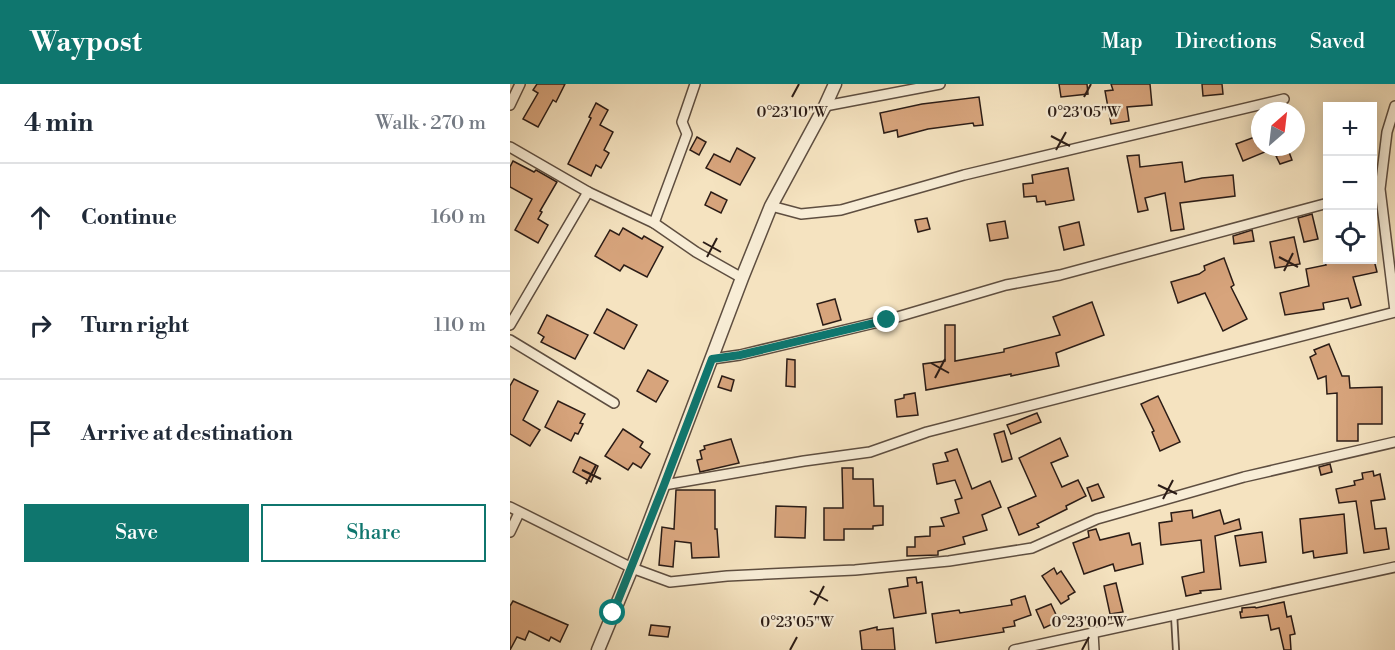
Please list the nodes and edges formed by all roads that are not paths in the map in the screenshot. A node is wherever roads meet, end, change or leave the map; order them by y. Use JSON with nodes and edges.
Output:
{"nodes":[{"id":1,"x":519,"y":84,"type":"edge"},
{"id":2,"x":695,"y":84,"type":"edge"},
{"id":3,"x":835,"y":84,"type":"edge"},
{"id":4,"x":940,"y":84,"type":"edge"},
{"id":5,"x":1284,"y":99,"type":"dead end"},
{"id":6,"x":510,"y":105,"type":"edge"},
{"id":7,"x":825,"y":106,"type":"junction"},
{"id":8,"x":1395,"y":106,"type":"edge"},
{"id":9,"x":510,"y":147,"type":"edge"},
{"id":10,"x":1377,"y":185,"type":"edge"},
{"id":11,"x":588,"y":192,"type":"junction"},
{"id":12,"x":1377,"y":196,"type":"edge"},
{"id":13,"x":1323,"y":204,"type":"edge"},
{"id":14,"x":771,"y":206,"type":"junction"},
{"id":15,"x":654,"y":223,"type":"junction"},
{"id":16,"x":741,"y":278,"type":"junction"},
{"id":17,"x":1395,"y":312,"type":"edge"},
{"id":18,"x":510,"y":325,"type":"edge"},
{"id":19,"x":510,"y":340,"type":"edge"},
{"id":20,"x":712,"y":359,"type":"junction"},
{"id":21,"x":614,"y":403,"type":"dead end"},
{"id":22,"x":1395,"y":442,"type":"edge"},
{"id":23,"x":664,"y":485,"type":"junction"},
{"id":24,"x":510,"y":507,"type":"edge"},
{"id":25,"x":519,"y":513,"type":"junction"},
{"id":26,"x":510,"y":532,"type":"edge"},
{"id":27,"x":1395,"y":567,"type":"edge"},
{"id":28,"x":632,"y":568,"type":"junction"},
{"id":29,"x":1174,"y":614,"type":"junction"},
{"id":30,"x":1093,"y":632,"type":"junction"},
{"id":31,"x":598,"y":650,"type":"edge"},
{"id":32,"x":1014,"y":650,"type":"edge"},
{"id":33,"x":1094,"y":650,"type":"edge"},
{"id":34,"x":1176,"y":650,"type":"edge"}],
"edges":[{"from":1,"to":6,"type":"street"},
{"from":2,"to":15,"type":"street"},
{"from":3,"to":7,"type":"street"},
{"from":4,"to":7,"type":"street"},
{"from":5,"to":14,"type":"street"},
{"from":7,"to":14,"type":"street"},
{"from":8,"to":10,"type":"street"},
{"from":9,"to":11,"type":"street"},
{"from":11,"to":15,"type":"street"},
{"from":11,"to":18,"type":"street"},
{"from":12,"to":17,"type":"street"},
{"from":13,"to":20,"type":"street"},
{"from":14,"to":16,"type":"street"},
{"from":15,"to":16,"type":"street"},
{"from":16,"to":20,"type":"street"},
{"from":17,"to":23,"type":"street"},
{"from":19,"to":21,"type":"street"},
{"from":20,"to":23,"type":"street"},
{"from":22,"to":28,"type":"street"},
{"from":23,"to":28,"type":"street"},
{"from":24,"to":25,"type":"street"},
{"from":25,"to":26,"type":"street"},
{"from":25,"to":28,"type":"street"},
{"from":27,"to":29,"type":"street"},
{"from":28,"to":31,"type":"street"},
{"from":29,"to":30,"type":"street"},
{"from":29,"to":34,"type":"lane"},
{"from":30,"to":32,"type":"street"},
{"from":30,"to":33,"type":"street"}]}
